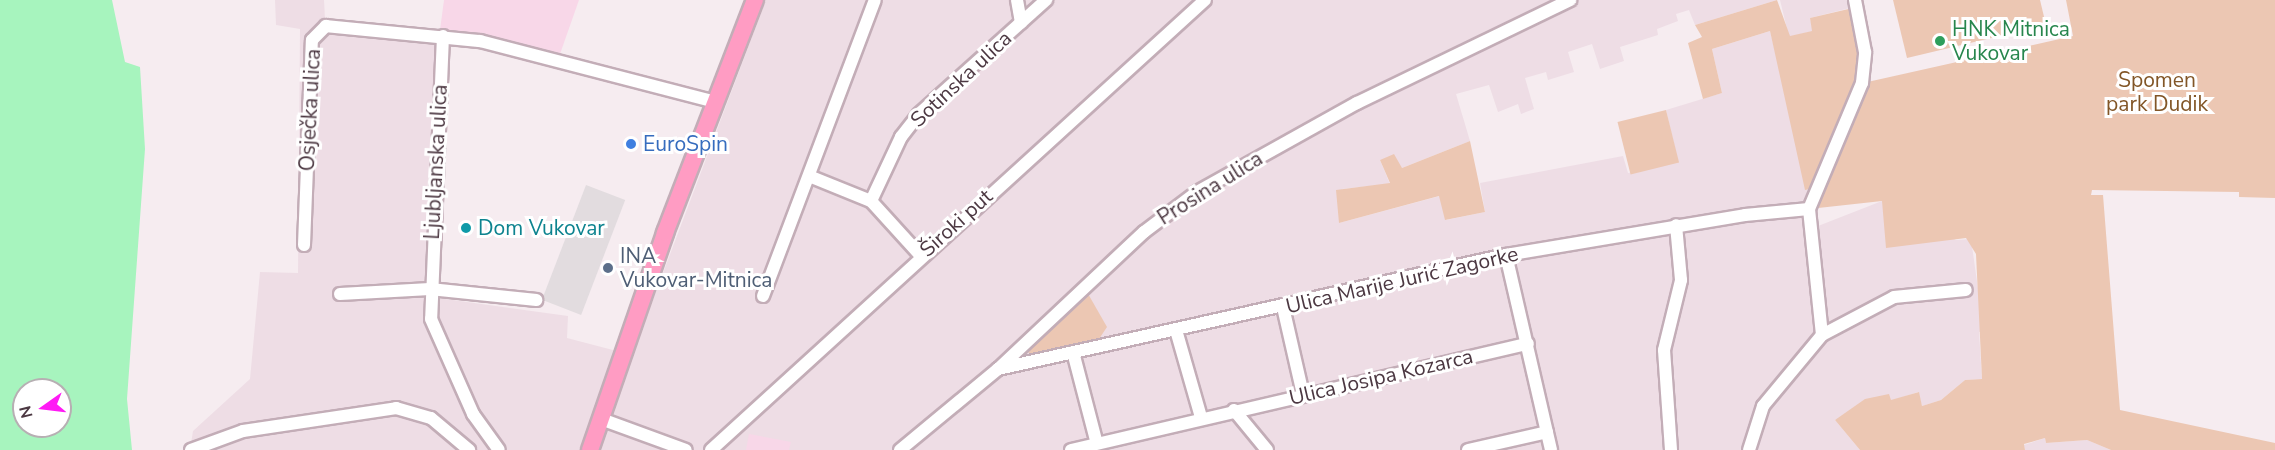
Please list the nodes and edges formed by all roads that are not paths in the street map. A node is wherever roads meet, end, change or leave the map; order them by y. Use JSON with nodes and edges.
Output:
{"nodes":[{"id":1,"x":755,"y":0,"type":"edge"},
{"id":2,"x":874,"y":0,"type":"edge"},
{"id":3,"x":1017,"y":0,"type":"edge"},
{"id":4,"x":1047,"y":0,"type":"edge"},
{"id":5,"x":1205,"y":0,"type":"edge"},
{"id":6,"x":1570,"y":0,"type":"edge"},
{"id":7,"x":1855,"y":0,"type":"edge"},
{"id":8,"x":1021,"y":22,"type":"junction"},
{"id":9,"x":443,"y":36,"type":"junction"},
{"id":10,"x":716,"y":102,"type":"junction"},
{"id":11,"x":809,"y":176,"type":"junction"},
{"id":12,"x":871,"y":201,"type":"junction"},
{"id":13,"x":1809,"y":209,"type":"junction"},
{"id":14,"x":1676,"y":225,"type":"junction"},
{"id":15,"x":304,"y":245,"type":"dead end"},
{"id":16,"x":920,"y":255,"type":"junction"},
{"id":17,"x":1506,"y":255,"type":"junction"},
{"id":18,"x":430,"y":289,"type":"junction"},
{"id":19,"x":1965,"y":290,"type":"dead end"},
{"id":20,"x":340,"y":294,"type":"dead end"},
{"id":21,"x":763,"y":296,"type":"dead end"},
{"id":22,"x":536,"y":300,"type":"dead end"},
{"id":23,"x":1283,"y":307,"type":"junction"},
{"id":24,"x":1176,"y":330,"type":"junction"},
{"id":25,"x":1822,"y":335,"type":"junction"},
{"id":26,"x":1528,"y":344,"type":"junction"},
{"id":27,"x":1073,"y":352,"type":"junction"},
{"id":28,"x":998,"y":369,"type":"junction"},
{"id":29,"x":1303,"y":394,"type":"junction"},
{"id":30,"x":1234,"y":410,"type":"junction"},
{"id":31,"x":1201,"y":417,"type":"junction"},
{"id":32,"x":601,"y":418,"type":"junction"},
{"id":33,"x":1547,"y":432,"type":"junction"},
{"id":34,"x":1096,"y":440,"type":"junction"},
{"id":35,"x":191,"y":450,"type":"edge"},
{"id":36,"x":469,"y":450,"type":"edge"},
{"id":37,"x":499,"y":450,"type":"edge"},
{"id":38,"x":590,"y":450,"type":"edge"},
{"id":39,"x":686,"y":450,"type":"edge"},
{"id":40,"x":711,"y":450,"type":"edge"},
{"id":41,"x":900,"y":450,"type":"edge"},
{"id":42,"x":1071,"y":450,"type":"edge"},
{"id":43,"x":1267,"y":450,"type":"edge"},
{"id":44,"x":1468,"y":450,"type":"edge"},
{"id":45,"x":1551,"y":450,"type":"edge"},
{"id":46,"x":1671,"y":450,"type":"edge"},
{"id":47,"x":1749,"y":450,"type":"edge"}],
"edges":[{"from":1,"to":10,"type":"main road"},
{"from":2,"to":11,"type":"street"},
{"from":3,"to":8,"type":"street","name":"Sotinska ulica"},
{"from":4,"to":8,"type":"street","name":"Sotinska ulica"},
{"from":5,"to":16,"type":"street","name":"Široki put"},
{"from":6,"to":28,"type":"street","name":"Prosina ulica"},
{"from":7,"to":13,"type":"street"},
{"from":8,"to":12,"type":"street","name":"Sotinska ulica"},
{"from":9,"to":10,"type":"street","name":"Osječka ulica"},
{"from":9,"to":15,"type":"street","name":"Osječka ulica"},
{"from":9,"to":18,"type":"street","name":"Ljubljanska ulica"},
{"from":10,"to":32,"type":"main road"},
{"from":11,"to":12,"type":"street"},
{"from":11,"to":21,"type":"street"},
{"from":12,"to":16,"type":"street"},
{"from":13,"to":14,"type":"street","name":"Ulica Marije Jurić Zagorke"},
{"from":13,"to":25,"type":"street"},
{"from":14,"to":17,"type":"street","name":"Ulica Marije Jurić Zagorke"},
{"from":14,"to":46,"type":"street"},
{"from":16,"to":40,"type":"street","name":"Široki put"},
{"from":17,"to":23,"type":"street","name":"Ulica Marije Jurić Zagorke"},
{"from":17,"to":26,"type":"street"},
{"from":18,"to":20,"type":"street"},
{"from":18,"to":22,"type":"street"},
{"from":18,"to":37,"type":"street","name":"Ljubljanska ulica"},
{"from":19,"to":25,"type":"street"},
{"from":23,"to":24,"type":"street","name":"Ulica Marije Jurić Zagorke"},
{"from":23,"to":29,"type":"street"},
{"from":24,"to":27,"type":"street","name":"Ulica Marije Jurić Zagorke"},
{"from":24,"to":31,"type":"street"},
{"from":25,"to":47,"type":"street"},
{"from":26,"to":29,"type":"street","name":"Ulica Josipa Kozarca"},
{"from":26,"to":33,"type":"street"},
{"from":27,"to":28,"type":"street","name":"Ulica Marije Jurić Zagorke"},
{"from":27,"to":34,"type":"street"},
{"from":28,"to":41,"type":"street","name":"Prosina ulica"},
{"from":29,"to":30,"type":"street","name":"Ulica Josipa Kozarca"},
{"from":30,"to":31,"type":"street","name":"Ulica Josipa Kozarca"},
{"from":30,"to":43,"type":"street"},
{"from":31,"to":34,"type":"street","name":"Ulica Josipa Kozarca"},
{"from":32,"to":38,"type":"main road"},
{"from":32,"to":39,"type":"street"},
{"from":33,"to":44,"type":"street"},
{"from":33,"to":45,"type":"street"},
{"from":34,"to":42,"type":"street","name":"Ulica Josipa Kozarca"},
{"from":35,"to":36,"type":"street"}]}
